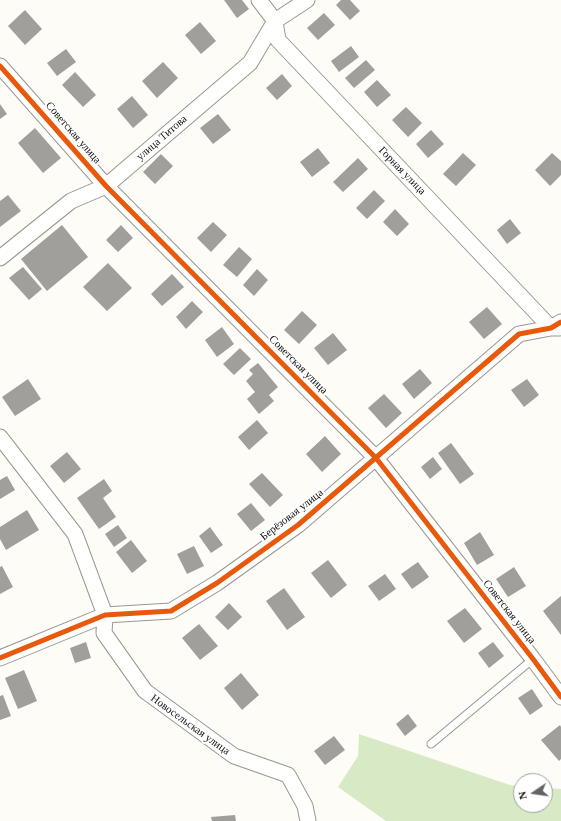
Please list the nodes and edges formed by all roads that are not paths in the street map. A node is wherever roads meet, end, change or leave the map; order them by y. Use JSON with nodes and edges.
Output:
{"nodes":[{"id":1,"x":259,"y":0,"type":"edge"},
{"id":2,"x":307,"y":0,"type":"edge"},
{"id":3,"x":275,"y":21,"type":"junction"},
{"id":4,"x":0,"y":66,"type":"edge"},
{"id":5,"x":106,"y":186,"type":"junction"},
{"id":6,"x":0,"y":258,"type":"edge"},
{"id":7,"x":558,"y":326,"type":"edge"},
{"id":8,"x":0,"y":438,"type":"edge"},
{"id":9,"x":376,"y":458,"type":"junction"},
{"id":10,"x":105,"y":615,"type":"junction"},
{"id":11,"x":0,"y":658,"type":"edge"},
{"id":12,"x":533,"y":659,"type":"junction"},
{"id":13,"x":561,"y":697,"type":"edge"},
{"id":14,"x":431,"y":744,"type":"dead end"},
{"id":15,"x":308,"y":821,"type":"edge"}],
"edges":[{"from":1,"to":3,"type":"street","name":"Горная улица"},
{"from":2,"to":3,"type":"street","name":"улица Титова"},
{"from":3,"to":5,"type":"street","name":"улица Титова"},
{"from":3,"to":7,"type":"street","name":"Горная улица"},
{"from":4,"to":5,"type":"street","name":"Советская улица"},
{"from":5,"to":6,"type":"street","name":"улица Титова"},
{"from":5,"to":9,"type":"street","name":"Советская улица"},
{"from":7,"to":9,"type":"street","name":"Берёзовая улица"},
{"from":8,"to":10,"type":"street","name":"Новосельская улица"},
{"from":9,"to":10,"type":"street","name":"Берёзовая улица"},
{"from":9,"to":12,"type":"street","name":"Советская улица"},
{"from":10,"to":11,"type":"street","name":"Берёзовая улица"},
{"from":10,"to":15,"type":"street","name":"Новосельская улица"},
{"from":12,"to":13,"type":"street","name":"Советская улица"},
{"from":12,"to":14,"type":"lane"}]}
